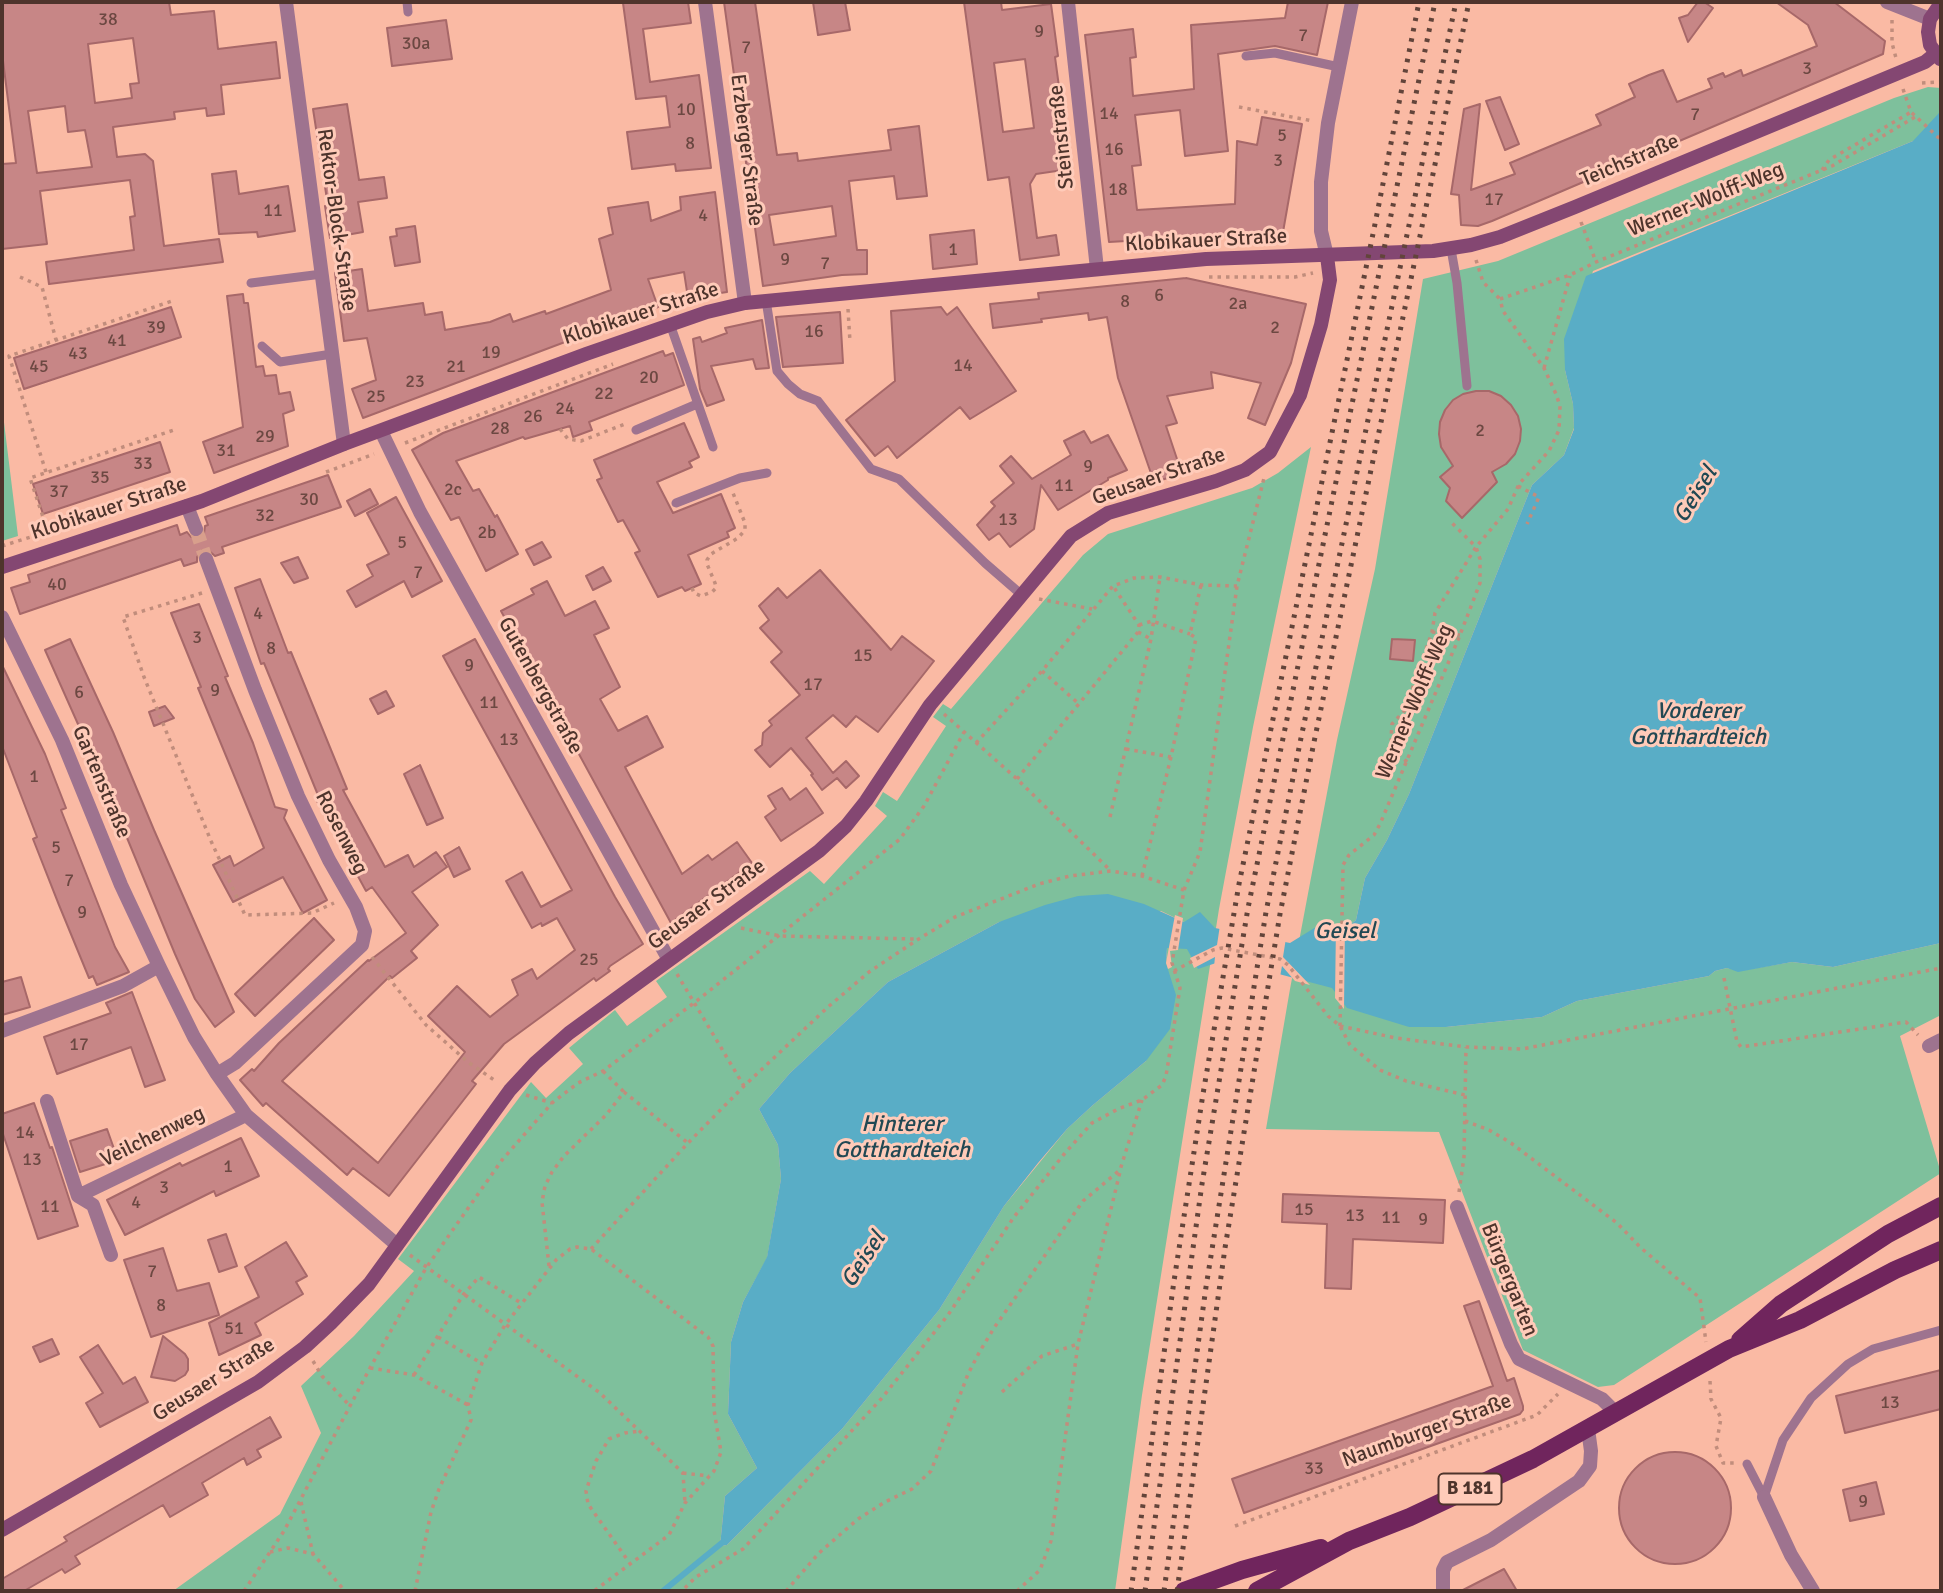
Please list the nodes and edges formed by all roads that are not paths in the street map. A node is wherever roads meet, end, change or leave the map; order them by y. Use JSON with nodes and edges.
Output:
{"nodes":[{"id":1,"x":286,"y":2,"type":"edge"},
{"id":2,"x":407,"y":2,"type":"edge"},
{"id":3,"x":705,"y":2,"type":"edge"},
{"id":4,"x":1068,"y":2,"type":"edge"},
{"id":5,"x":1352,"y":2,"type":"edge"},
{"id":6,"x":1941,"y":3,"type":"edge"},
{"id":7,"x":1892,"y":4,"type":"edge"},
{"id":8,"x":408,"y":12,"type":"dead end"},
{"id":9,"x":1930,"y":19,"type":"junction"},
{"id":10,"x":1246,"y":56,"type":"dead end"},
{"id":11,"x":1938,"y":57,"type":"edge"},
{"id":12,"x":1339,"y":67,"type":"junction"},
{"id":13,"x":1451,"y":248,"type":"junction"},
{"id":14,"x":1327,"y":256,"type":"junction"},
{"id":15,"x":1097,"y":269,"type":"junction"},
{"id":16,"x":322,"y":274,"type":"junction"},
{"id":17,"x":251,"y":283,"type":"dead end"},
{"id":18,"x":766,"y":300,"type":"junction"},
{"id":19,"x":745,"y":303,"type":"junction"},
{"id":20,"x":670,"y":324,"type":"junction"},
{"id":21,"x":262,"y":346,"type":"dead end"},
{"id":22,"x":332,"y":354,"type":"junction"},
{"id":23,"x":1467,"y":386,"type":"dead end"},
{"id":24,"x":697,"y":404,"type":"junction"},
{"id":25,"x":636,"y":425,"type":"road end"},
{"id":26,"x":381,"y":431,"type":"junction"},
{"id":27,"x":344,"y":444,"type":"junction"},
{"id":28,"x":713,"y":447,"type":"dead end"},
{"id":29,"x":767,"y":473,"type":"dead end"},
{"id":30,"x":677,"y":503,"type":"dead end"},
{"id":31,"x":187,"y":506,"type":"junction"},
{"id":32,"x":196,"y":529,"type":"tunnel mouth"},
{"id":33,"x":206,"y":559,"type":"tunnel mouth"},
{"id":34,"x":2,"y":566,"type":"edge"},
{"id":35,"x":1023,"y":596,"type":"junction"},
{"id":36,"x":2,"y":617,"type":"edge"},
{"id":37,"x":668,"y":958,"type":"junction"},
{"id":38,"x":159,"y":966,"type":"junction"},
{"id":39,"x":2,"y":1031,"type":"edge"},
{"id":40,"x":217,"y":1074,"type":"junction"},
{"id":41,"x":47,"y":1101,"type":"dead end"},
{"id":42,"x":246,"y":1115,"type":"junction"},
{"id":43,"x":78,"y":1196,"type":"junction"},
{"id":44,"x":1941,"y":1206,"type":"edge"},
{"id":45,"x":1457,"y":1207,"type":"road end"},
{"id":46,"x":397,"y":1245,"type":"junction"},
{"id":47,"x":1941,"y":1250,"type":"edge"},
{"id":48,"x":111,"y":1255,"type":"dead end"},
{"id":49,"x":1941,"y":1331,"type":"edge"},
{"id":50,"x":1729,"y":1349,"type":"junction"},
{"id":51,"x":1616,"y":1413,"type":"junction"},
{"id":52,"x":1588,"y":1429,"type":"junction"},
{"id":53,"x":1747,"y":1464,"type":"road end"},
{"id":54,"x":1764,"y":1497,"type":"junction"},
{"id":55,"x":2,"y":1530,"type":"edge"},
{"id":56,"x":1349,"y":1541,"type":"junction"},
{"id":57,"x":1184,"y":1591,"type":"edge"},
{"id":58,"x":1257,"y":1591,"type":"edge"},
{"id":59,"x":1443,"y":1591,"type":"edge"},
{"id":60,"x":1813,"y":1591,"type":"edge"}],
"edges":[{"from":1,"to":16,"type":"street","name":"Rektor-Block-Straße"},
{"from":2,"to":8,"type":"lane"},
{"from":3,"to":19,"type":"street","name":"Erzberger Straße"},
{"from":4,"to":15,"type":"street","name":"Steinstraße"},
{"from":5,"to":12,"type":"street"},
{"from":6,"to":9,"type":"street"},
{"from":7,"to":9,"type":"street"},
{"from":9,"to":11,"type":"street"},
{"from":10,"to":12,"type":"lane"},
{"from":11,"to":13,"type":"street","name":"Teichstraße"},
{"from":12,"to":14,"type":"street"},
{"from":13,"to":14,"type":"street","name":"Teichstraße"},
{"from":13,"to":23,"type":"lane"},
{"from":14,"to":15,"type":"street","name":"Klobikauer Straße"},
{"from":14,"to":35,"type":"street","name":"Geusaer Straße"},
{"from":15,"to":18,"type":"street","name":"Klobikauer Straße"},
{"from":16,"to":17,"type":"lane"},
{"from":16,"to":22,"type":"street","name":"Rektor-Block-Straße"},
{"from":18,"to":19,"type":"street","name":"Klobikauer Straße"},
{"from":18,"to":35,"type":"lane"},
{"from":19,"to":20,"type":"street","name":"Klobikauer Straße"},
{"from":20,"to":24,"type":"lane"},
{"from":20,"to":26,"type":"street","name":"Klobikauer Straße"},
{"from":21,"to":22,"type":"lane"},
{"from":22,"to":27,"type":"street","name":"Rektor-Block-Straße"},
{"from":24,"to":25,"type":"lane"},
{"from":24,"to":28,"type":"lane"},
{"from":26,"to":27,"type":"street","name":"Klobikauer Straße"},
{"from":26,"to":37,"type":"street","name":"Gutenbergstraße"},
{"from":27,"to":31,"type":"street","name":"Klobikauer Straße"},
{"from":29,"to":30,"type":"lane"},
{"from":31,"to":32,"type":"street"},
{"from":31,"to":34,"type":"street","name":"Klobikauer Straße"},
{"from":33,"to":40,"type":"street","name":"Rosenweg"},
{"from":35,"to":37,"type":"street","name":"Geusaer Straße"},
{"from":36,"to":38,"type":"street","name":"Gartenstraße"},
{"from":37,"to":46,"type":"street","name":"Geusaer Straße"},
{"from":38,"to":39,"type":"street"},
{"from":38,"to":40,"type":"street","name":"Gartenstraße"},
{"from":40,"to":42,"type":"street","name":"Gartenstraße"},
{"from":41,"to":43,"type":"street"},
{"from":42,"to":43,"type":"street","name":"Veilchenweg"},
{"from":42,"to":46,"type":"street","name":"Gartenstraße"},
{"from":43,"to":48,"type":"street"},
{"from":44,"to":50,"type":"main road","number":"B 181"},
{"from":45,"to":51,"type":"street","name":"Bürgergarten"},
{"from":46,"to":55,"type":"street","name":"Geusaer Straße"},
{"from":47,"to":50,"type":"main road","number":"B 181"},
{"from":49,"to":54,"type":"lane"},
{"from":50,"to":51,"type":"main road","number":"B 181"},
{"from":51,"to":52,"type":"main road","number":"B 181"},
{"from":52,"to":56,"type":"main road","number":"B 181"},
{"from":52,"to":59,"type":"street"},
{"from":53,"to":54,"type":"lane"},
{"from":54,"to":60,"type":"street"},
{"from":56,"to":57,"type":"main road","number":"B 181"},
{"from":56,"to":58,"type":"main road","number":"B 181"}]}
